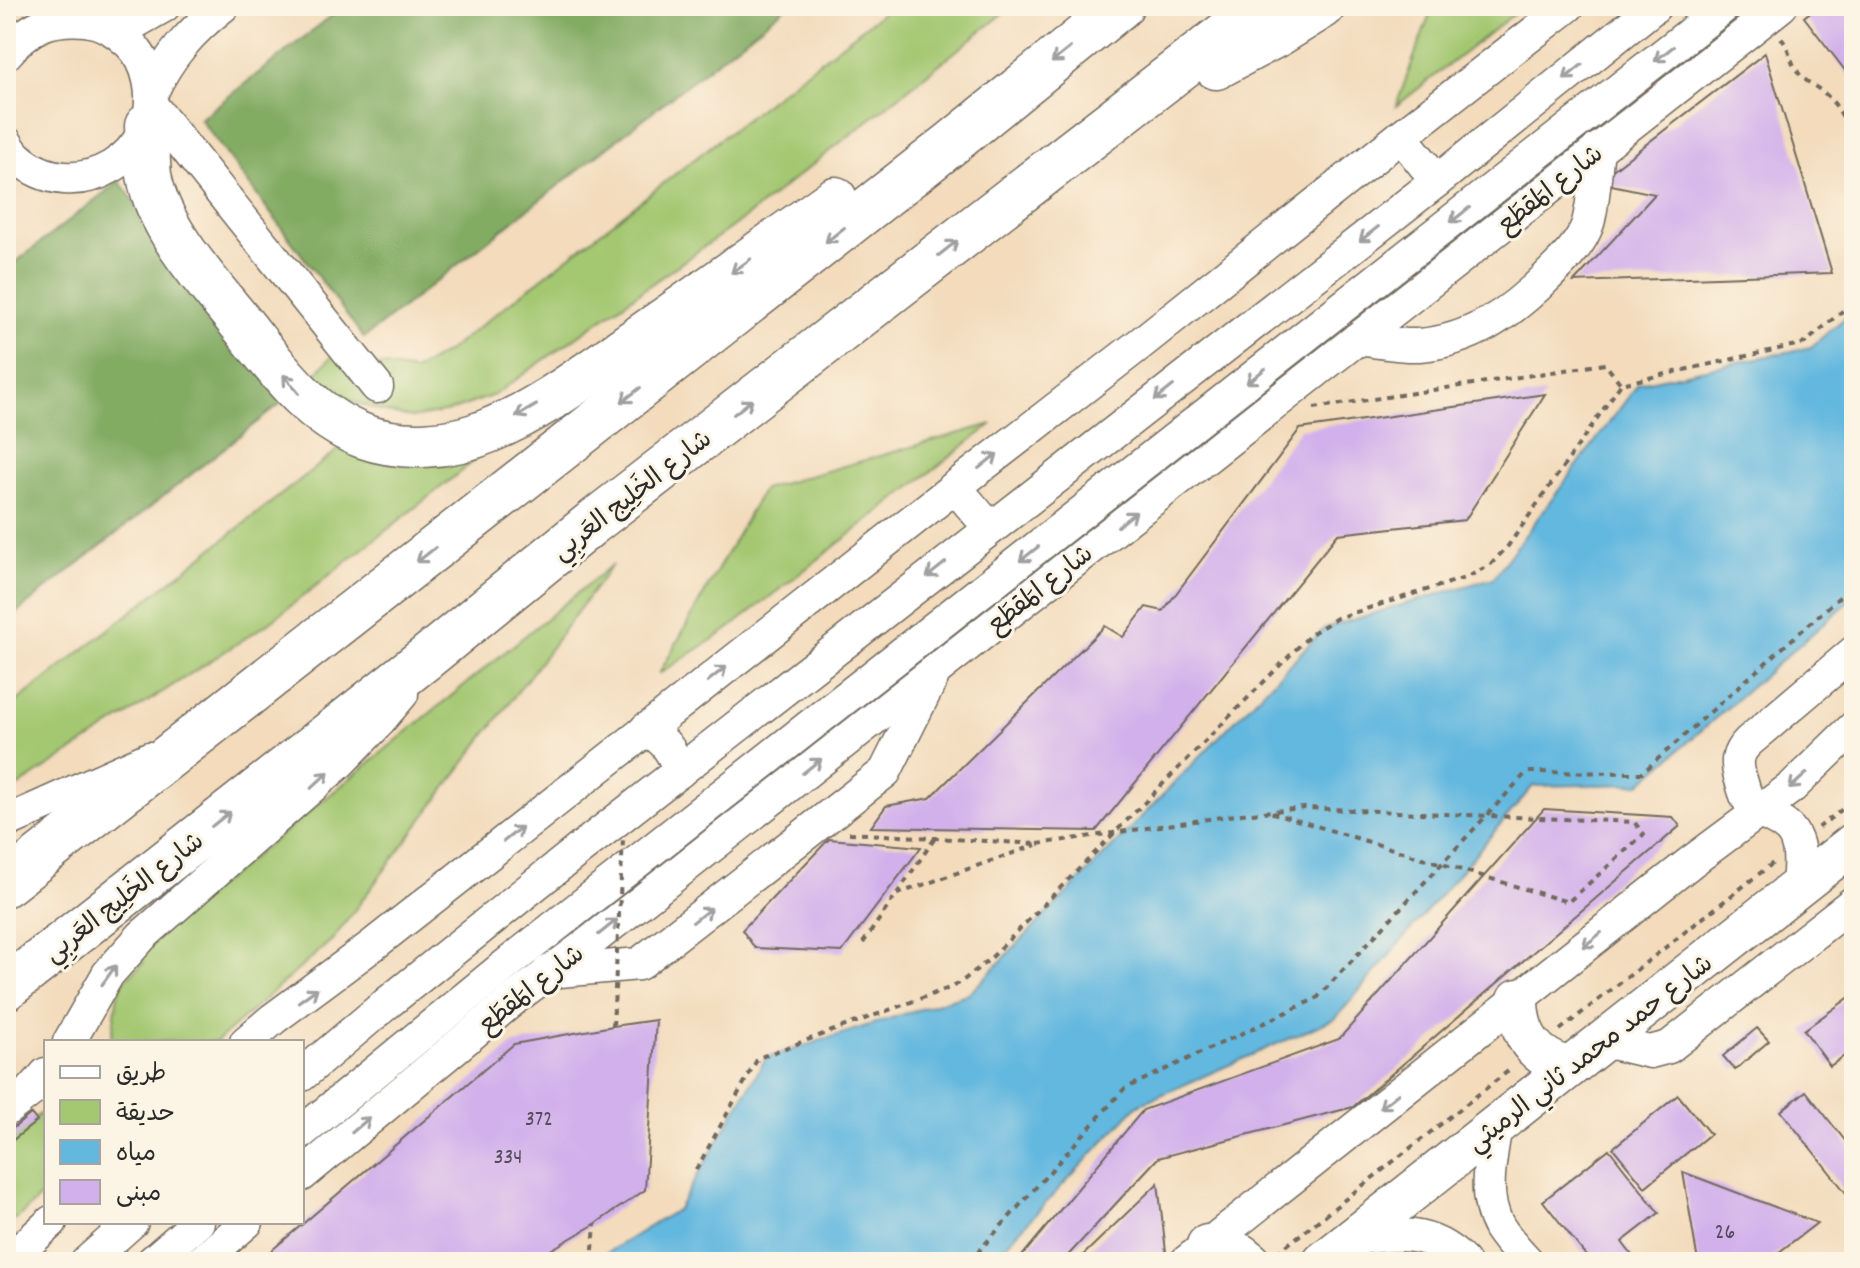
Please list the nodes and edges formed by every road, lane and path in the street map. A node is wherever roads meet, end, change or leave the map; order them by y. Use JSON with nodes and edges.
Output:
{"nodes":[{"id":1,"x":34,"y":6,"type":"edge"},
{"id":2,"x":164,"y":6,"type":"edge"},
{"id":3,"x":223,"y":6,"type":"edge"},
{"id":4,"x":1121,"y":6,"type":"edge"},
{"id":5,"x":1261,"y":6,"type":"edge"},
{"id":6,"x":1323,"y":6,"type":"edge"},
{"id":7,"x":1568,"y":6,"type":"edge"},
{"id":8,"x":1655,"y":6,"type":"edge"},
{"id":9,"x":1725,"y":6,"type":"edge"},
{"id":10,"x":1773,"y":12,"type":"edge"},
{"id":11,"x":65,"y":19,"type":"junction"},
{"id":12,"x":118,"y":32,"type":"junction"},
{"id":13,"x":1620,"y":35,"type":"junction"},
{"id":14,"x":6,"y":54,"type":"edge"},
{"id":15,"x":1615,"y":93,"type":"junction"},
{"id":16,"x":1147,"y":95,"type":"junction"},
{"id":17,"x":150,"y":108,"type":"junction"},
{"id":18,"x":1401,"y":136,"type":"junction"},
{"id":19,"x":1854,"y":141,"type":"edge"},
{"id":20,"x":6,"y":142,"type":"edge"},
{"id":21,"x":952,"y":143,"type":"junction"},
{"id":22,"x":1598,"y":149,"type":"junction"},
{"id":23,"x":38,"y":171,"type":"junction"},
{"id":24,"x":6,"y":181,"type":"edge"},
{"id":25,"x":1437,"y":181,"type":"junction"},
{"id":26,"x":1854,"y":301,"type":"edge"},
{"id":27,"x":1357,"y":339,"type":"junction"},
{"id":28,"x":1621,"y":384,"type":"junction"},
{"id":29,"x":377,"y":387,"type":"dead end"},
{"id":30,"x":1305,"y":409,"type":"dead end"},
{"id":31,"x":1069,"y":468,"type":"junction"},
{"id":32,"x":1134,"y":471,"type":"junction"},
{"id":33,"x":955,"y":487,"type":"junction"},
{"id":34,"x":1161,"y":493,"type":"junction"},
{"id":35,"x":990,"y":528,"type":"junction"},
{"id":36,"x":1854,"y":584,"type":"edge"},
{"id":37,"x":438,"y":648,"type":"junction"},
{"id":38,"x":1854,"y":652,"type":"edge"},
{"id":39,"x":937,"y":668,"type":"junction"},
{"id":40,"x":1854,"y":727,"type":"edge"},
{"id":41,"x":646,"y":729,"type":"junction"},
{"id":42,"x":188,"y":741,"type":"junction"},
{"id":43,"x":679,"y":772,"type":"junction"},
{"id":44,"x":1270,"y":812,"type":"junction"},
{"id":45,"x":1760,"y":812,"type":"junction"},
{"id":46,"x":6,"y":822,"type":"edge"},
{"id":47,"x":810,"y":830,"type":"junction"},
{"id":48,"x":935,"y":838,"type":"junction"},
{"id":49,"x":623,"y":840,"type":"dead end"},
{"id":50,"x":1854,"y":843,"type":"edge"},
{"id":51,"x":1038,"y":844,"type":"junction"},
{"id":52,"x":581,"y":848,"type":"junction"},
{"id":53,"x":6,"y":884,"type":"edge"},
{"id":54,"x":1798,"y":886,"type":"junction"},
{"id":55,"x":897,"y":894,"type":"junction"},
{"id":56,"x":1854,"y":902,"type":"edge"},
{"id":57,"x":568,"y":916,"type":"junction"},
{"id":58,"x":863,"y":943,"type":"dead end"},
{"id":59,"x":548,"y":972,"type":"junction"},
{"id":60,"x":6,"y":988,"type":"edge"},
{"id":61,"x":1518,"y":999,"type":"junction"},
{"id":62,"x":613,"y":1026,"type":"dead end"},
{"id":63,"x":70,"y":1040,"type":"edge"},
{"id":64,"x":248,"y":1040,"type":"edge"},
{"id":65,"x":1603,"y":1041,"type":"junction"},
{"id":66,"x":1569,"y":1068,"type":"junction"},
{"id":67,"x":304,"y":1073,"type":"edge"},
{"id":68,"x":44,"y":1076,"type":"edge"},
{"id":69,"x":6,"y":1110,"type":"edge"},
{"id":70,"x":1496,"y":1125,"type":"junction"},
{"id":71,"x":304,"y":1130,"type":"edge"},
{"id":72,"x":696,"y":1170,"type":"dead end"},
{"id":73,"x":304,"y":1173,"type":"edge"},
{"id":74,"x":49,"y":1224,"type":"edge"},
{"id":75,"x":130,"y":1224,"type":"edge"},
{"id":76,"x":196,"y":1224,"type":"edge"},
{"id":77,"x":245,"y":1224,"type":"edge"},
{"id":78,"x":595,"y":1224,"type":"dead end"},
{"id":79,"x":1339,"y":1250,"type":"edge"},
{"id":80,"x":1197,"y":1254,"type":"edge"},
{"id":81,"x":7,"y":1262,"type":"edge"},
{"id":82,"x":87,"y":1262,"type":"edge"},
{"id":83,"x":152,"y":1262,"type":"edge"},
{"id":84,"x":201,"y":1262,"type":"edge"},
{"id":85,"x":592,"y":1262,"type":"edge"},
{"id":86,"x":969,"y":1262,"type":"edge"},
{"id":87,"x":1251,"y":1262,"type":"edge"},
{"id":88,"x":1463,"y":1262,"type":"edge"},
{"id":89,"x":1528,"y":1262,"type":"edge"}],
"edges":[{"from":1,"to":11,"type":"street"},
{"from":2,"to":12,"type":"street"},
{"from":3,"to":17,"type":"street"},
{"from":4,"to":21,"type":"highway","one_way":true},
{"from":5,"to":16,"type":"highway","name":"شارع الخَلِيج العَربِي"},
{"from":6,"to":16,"type":"highway"},
{"from":7,"to":18,"type":"street"},
{"from":8,"to":13,"type":"street"},
{"from":9,"to":15,"type":"street","name":"شارع المَقطَع","one_way":true},
{"from":10,"to":19,"type":"path"},
{"from":10,"to":22,"type":"street","name":"شارع المَقطَع"},
{"from":11,"to":12,"type":"street"},
{"from":11,"to":14,"type":"street"},
{"from":12,"to":17,"type":"street"},
{"from":13,"to":15,"type":"street"},
{"from":13,"to":25,"type":"street","one_way":true},
{"from":15,"to":32,"type":"street","name":"شارع المَقطَع","one_way":true},
{"from":37,"to":16,"type":"highway","name":"شارع الخَلِيج العَربِي","one_way":true},
{"from":21,"to":17,"type":"highway","one_way":true},
{"from":17,"to":23,"type":"street"},
{"from":17,"to":29,"type":"street"},
{"from":18,"to":25,"type":"street"},
{"from":33,"to":18,"type":"street","one_way":true},
{"from":20,"to":23,"type":"street"},
{"from":21,"to":42,"type":"highway","one_way":true},
{"from":22,"to":27,"type":"street","name":"شارع المَقطَع"},
{"from":22,"to":27,"type":"street"},
{"from":23,"to":24,"type":"street"},
{"from":25,"to":31,"type":"street","one_way":true},
{"from":26,"to":28,"type":"path"},
{"from":27,"to":34,"type":"street","name":"شارع المَقطَع"},
{"from":28,"to":30,"type":"path"},
{"from":28,"to":72,"type":"path"},
{"from":31,"to":32,"type":"street"},
{"from":31,"to":35,"type":"street"},
{"from":32,"to":34,"type":"street"},
{"from":32,"to":57,"type":"street","name":"شارع المَقطَع","one_way":true},
{"from":33,"to":35,"type":"street"},
{"from":41,"to":33,"type":"street","one_way":true},
{"from":39,"to":34,"type":"street","name":"شارع المَقطَع","one_way":true},
{"from":35,"to":43,"type":"street","one_way":true},
{"from":36,"to":86,"type":"path"},
{"from":60,"to":37,"type":"highway","name":"شارع الخَلِيج العَربِي","one_way":true},
{"from":63,"to":37,"type":"street","one_way":true},
{"from":38,"to":45,"type":"street"},
{"from":39,"to":47,"type":"street"},
{"from":59,"to":39,"type":"street","name":"شارع المَقطَع","one_way":true},
{"from":40,"to":45,"type":"street","one_way":true},
{"from":41,"to":43,"type":"street"},
{"from":64,"to":41,"type":"street","one_way":true},
{"from":42,"to":46,"type":"street"},
{"from":42,"to":53,"type":"highway"},
{"from":43,"to":52,"type":"street"},
{"from":44,"to":44,"type":"path","bridge":true},
{"from":44,"to":51,"type":"path","bridge":true},
{"from":45,"to":54,"type":"street"},
{"from":45,"to":61,"type":"street","one_way":true},
{"from":47,"to":48,"type":"path"},
{"from":59,"to":47,"type":"street","one_way":true},
{"from":48,"to":51,"type":"path"},
{"from":48,"to":55,"type":"path"},
{"from":49,"to":62,"type":"path","bridge":true},
{"from":50,"to":54,"type":"main road","name":"شارع حمد محمد ثاني الرميثي"},
{"from":51,"to":55,"type":"path"},
{"from":52,"to":57,"type":"street"},
{"from":52,"to":67,"type":"street"},
{"from":54,"to":65,"type":"main road","name":"شارع حمد محمد ثاني الرميثي"},
{"from":55,"to":58,"type":"path"},
{"from":56,"to":65,"type":"street"},
{"from":57,"to":71,"type":"street","name":"شارع المَقطَع"},
{"from":73,"to":59,"type":"street","name":"شارع المَقطَع","one_way":true},
{"from":61,"to":66,"type":"main road"},
{"from":61,"to":80,"type":"street","one_way":true},
{"from":65,"to":66,"type":"main road","name":"شارع حمد محمد ثاني الرميثي"},
{"from":66,"to":70,"type":"main road","name":"شارع حمد محمد ثاني الرميثي"},
{"from":68,"to":69,"type":"street"},
{"from":70,"to":79,"type":"main road","name":"شارع حمد محمد ثاني الرميثي"},
{"from":70,"to":89,"type":"street"},
{"from":74,"to":81,"type":"street"},
{"from":75,"to":82,"type":"street"},
{"from":76,"to":83,"type":"street"},
{"from":77,"to":84,"type":"street"},
{"from":78,"to":85,"type":"path"},
{"from":79,"to":88,"type":"street"},
{"from":80,"to":87,"type":"main road"}]}
